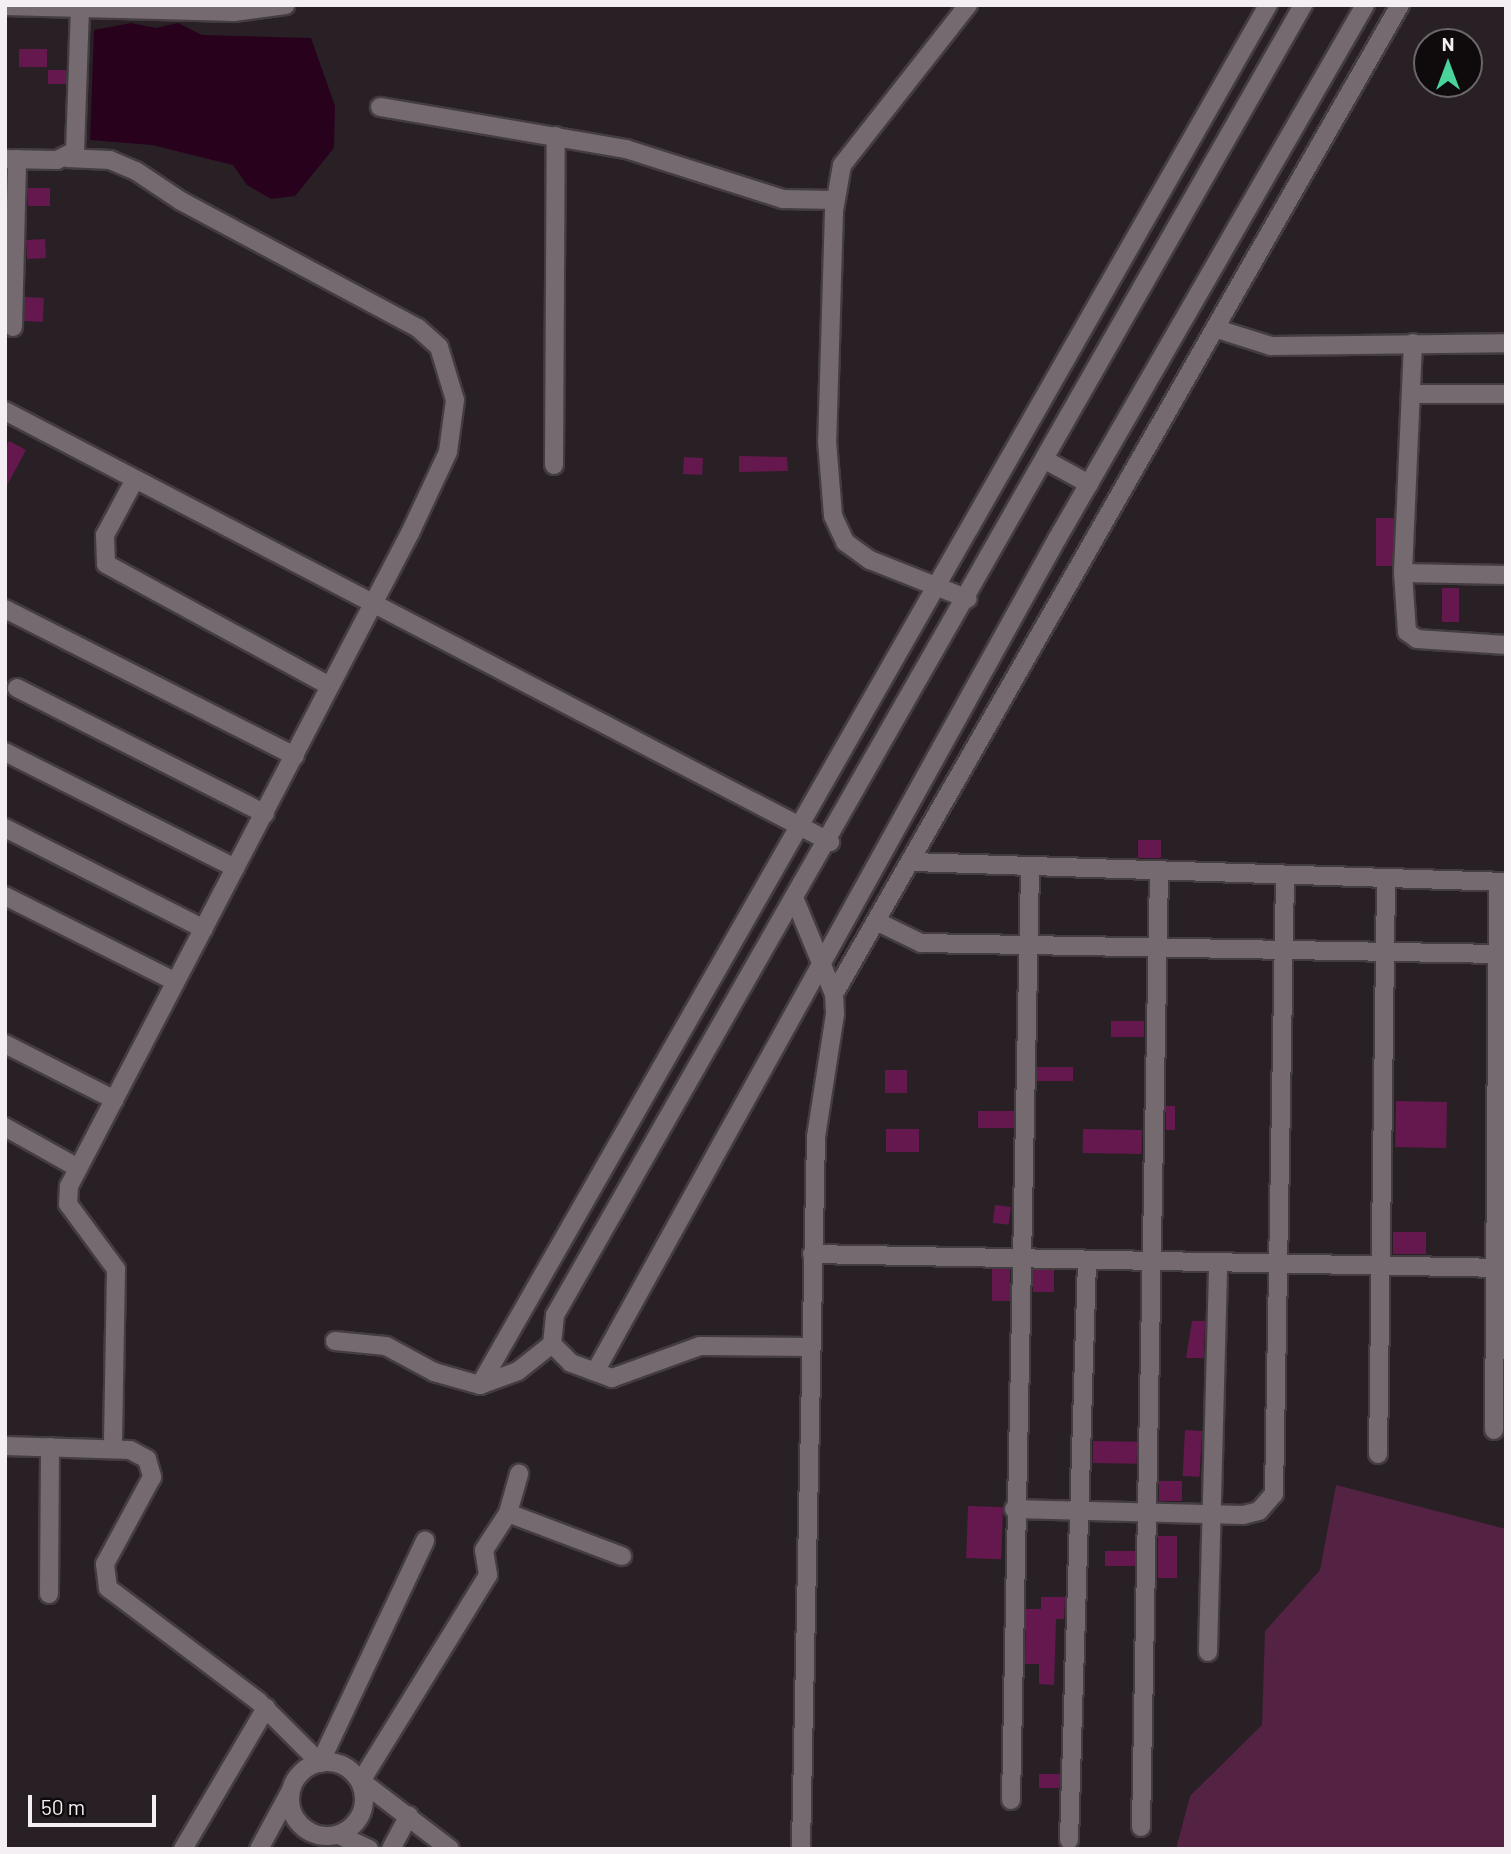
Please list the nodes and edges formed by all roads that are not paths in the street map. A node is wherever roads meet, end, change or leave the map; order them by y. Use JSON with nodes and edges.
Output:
{"nodes":[{"id":1,"x":286,"y":5,"type":"edge"},
{"id":2,"x":968,"y":5,"type":"edge"},
{"id":3,"x":1268,"y":5,"type":"edge"},
{"id":4,"x":1303,"y":5,"type":"edge"},
{"id":5,"x":1365,"y":5,"type":"edge"},
{"id":6,"x":1400,"y":5,"type":"edge"},
{"id":7,"x":5,"y":6,"type":"edge"},
{"id":8,"x":80,"y":8,"type":"junction"},
{"id":9,"x":380,"y":107,"type":"dead end"},
{"id":10,"x":556,"y":136,"type":"junction"},
{"id":11,"x":67,"y":158,"type":"junction"},
{"id":12,"x":11,"y":159,"type":"edge"},
{"id":13,"x":835,"y":200,"type":"junction"},
{"id":14,"x":13,"y":327,"type":"dead end"},
{"id":15,"x":1217,"y":329,"type":"junction"},
{"id":16,"x":1413,"y":343,"type":"junction"},
{"id":17,"x":1506,"y":343,"type":"edge"},
{"id":18,"x":1411,"y":394,"type":"junction"},
{"id":19,"x":1506,"y":394,"type":"edge"},
{"id":20,"x":5,"y":411,"type":"edge"},
{"id":21,"x":1047,"y":461,"type":"junction"},
{"id":22,"x":554,"y":465,"type":"dead end"},
{"id":23,"x":134,"y":481,"type":"junction"},
{"id":24,"x":1088,"y":484,"type":"junction"},
{"id":25,"x":1403,"y":573,"type":"junction"},
{"id":26,"x":1506,"y":575,"type":"edge"},
{"id":27,"x":940,"y":587,"type":"junction"},
{"id":28,"x":968,"y":599,"type":"junction"},
{"id":29,"x":370,"y":605,"type":"junction"},
{"id":30,"x":5,"y":609,"type":"edge"},
{"id":31,"x":1506,"y":645,"type":"edge"},
{"id":32,"x":330,"y":686,"type":"junction"},
{"id":33,"x":17,"y":688,"type":"dead end"},
{"id":34,"x":5,"y":752,"type":"edge"},
{"id":35,"x":295,"y":756,"type":"junction"},
{"id":36,"x":265,"y":814,"type":"junction"},
{"id":37,"x":802,"y":827,"type":"junction"},
{"id":38,"x":5,"y":828,"type":"edge"},
{"id":39,"x":830,"y":842,"type":"junction"},
{"id":40,"x":913,"y":862,"type":"junction"},
{"id":41,"x":236,"y":868,"type":"junction"},
{"id":42,"x":1030,"y":870,"type":"junction"},
{"id":43,"x":1159,"y":874,"type":"junction"},
{"id":44,"x":1285,"y":876,"type":"junction"},
{"id":45,"x":1386,"y":880,"type":"junction"},
{"id":46,"x":1502,"y":882,"type":"edge"},
{"id":47,"x":5,"y":896,"type":"edge"},
{"id":48,"x":795,"y":900,"type":"junction"},
{"id":49,"x":878,"y":922,"type":"junction"},
{"id":50,"x":204,"y":929,"type":"junction"},
{"id":51,"x":1028,"y":945,"type":"junction"},
{"id":52,"x":1158,"y":947,"type":"junction"},
{"id":53,"x":1283,"y":950,"type":"junction"},
{"id":54,"x":1385,"y":952,"type":"junction"},
{"id":55,"x":1497,"y":954,"type":"junction"},
{"id":56,"x":821,"y":967,"type":"junction"},
{"id":57,"x":176,"y":982,"type":"junction"},
{"id":58,"x":834,"y":994,"type":"junction"},
{"id":59,"x":5,"y":1044,"type":"edge"},
{"id":60,"x":115,"y":1100,"type":"junction"},
{"id":61,"x":5,"y":1127,"type":"edge"},
{"id":62,"x":78,"y":1168,"type":"junction"},
{"id":63,"x":812,"y":1254,"type":"junction"},
{"id":64,"x":1021,"y":1258,"type":"junction"},
{"id":65,"x":1087,"y":1260,"type":"junction"},
{"id":66,"x":1152,"y":1261,"type":"junction"},
{"id":67,"x":1218,"y":1264,"type":"junction"},
{"id":68,"x":1278,"y":1264,"type":"junction"},
{"id":69,"x":1382,"y":1266,"type":"junction"},
{"id":70,"x":1500,"y":1268,"type":"edge"},
{"id":71,"x":335,"y":1341,"type":"dead end"},
{"id":72,"x":552,"y":1344,"type":"junction"},
{"id":73,"x":811,"y":1347,"type":"junction"},
{"id":74,"x":596,"y":1372,"type":"junction"},
{"id":75,"x":480,"y":1385,"type":"junction"},
{"id":76,"x":1494,"y":1430,"type":"dead end"},
{"id":77,"x":5,"y":1446,"type":"edge"},
{"id":78,"x":50,"y":1447,"type":"junction"},
{"id":79,"x":113,"y":1449,"type":"junction"},
{"id":80,"x":1378,"y":1454,"type":"dead end"},
{"id":81,"x":519,"y":1474,"type":"dead end"},
{"id":82,"x":1014,"y":1509,"type":"junction"},
{"id":83,"x":1082,"y":1510,"type":"junction"},
{"id":84,"x":1145,"y":1512,"type":"junction"},
{"id":85,"x":508,"y":1513,"type":"junction"},
{"id":86,"x":1212,"y":1515,"type":"junction"},
{"id":87,"x":425,"y":1541,"type":"dead end"},
{"id":88,"x":622,"y":1556,"type":"dead end"},
{"id":89,"x":49,"y":1594,"type":"dead end"},
{"id":90,"x":1208,"y":1652,"type":"dead end"},
{"id":91,"x":266,"y":1708,"type":"junction"},
{"id":92,"x":320,"y":1763,"type":"junction"},
{"id":93,"x":360,"y":1782,"type":"junction"},
{"id":94,"x":290,"y":1792,"type":"junction"},
{"id":95,"x":1011,"y":1800,"type":"dead end"},
{"id":96,"x":409,"y":1815,"type":"junction"},
{"id":97,"x":1141,"y":1827,"type":"dead end"},
{"id":98,"x":1069,"y":1840,"type":"dead end"},
{"id":99,"x":331,"y":1841,"type":"edge"},
{"id":100,"x":183,"y":1849,"type":"edge"},
{"id":101,"x":259,"y":1849,"type":"edge"},
{"id":102,"x":369,"y":1849,"type":"edge"},
{"id":103,"x":391,"y":1849,"type":"edge"},
{"id":104,"x":450,"y":1849,"type":"edge"},
{"id":105,"x":801,"y":1849,"type":"edge"}],
"edges":[{"from":1,"to":8,"type":"street"},
{"from":2,"to":13,"type":"street"},
{"from":3,"to":27,"type":"street"},
{"from":4,"to":21,"type":"street"},
{"from":5,"to":24,"type":"street"},
{"from":6,"to":15,"type":"street"},
{"from":7,"to":8,"type":"street"},
{"from":8,"to":11,"type":"street"},
{"from":9,"to":10,"type":"street"},
{"from":10,"to":13,"type":"street"},
{"from":10,"to":22,"type":"street"},
{"from":11,"to":12,"type":"street"},
{"from":11,"to":29,"type":"street"},
{"from":12,"to":14,"type":"street"},
{"from":13,"to":27,"type":"street"},
{"from":15,"to":16,"type":"street"},
{"from":15,"to":40,"type":"street"},
{"from":16,"to":17,"type":"street"},
{"from":16,"to":18,"type":"street"},
{"from":18,"to":19,"type":"street"},
{"from":18,"to":25,"type":"street"},
{"from":20,"to":23,"type":"street"},
{"from":21,"to":24,"type":"street"},
{"from":21,"to":28,"type":"street"},
{"from":23,"to":29,"type":"street"},
{"from":23,"to":32,"type":"street"},
{"from":24,"to":56,"type":"street"},
{"from":25,"to":26,"type":"street"},
{"from":25,"to":31,"type":"street"},
{"from":27,"to":28,"type":"street"},
{"from":27,"to":37,"type":"street"},
{"from":28,"to":39,"type":"street"},
{"from":29,"to":32,"type":"street"},
{"from":29,"to":37,"type":"street"},
{"from":30,"to":35,"type":"street"},
{"from":32,"to":35,"type":"street"},
{"from":33,"to":36,"type":"street"},
{"from":34,"to":41,"type":"street"},
{"from":35,"to":36,"type":"street"},
{"from":36,"to":41,"type":"street"},
{"from":37,"to":39,"type":"street"},
{"from":37,"to":75,"type":"street"},
{"from":38,"to":50,"type":"street"},
{"from":39,"to":48,"type":"street"},
{"from":40,"to":42,"type":"street"},
{"from":40,"to":49,"type":"street"},
{"from":41,"to":50,"type":"street"},
{"from":42,"to":43,"type":"street"},
{"from":42,"to":51,"type":"street"},
{"from":43,"to":44,"type":"street"},
{"from":43,"to":52,"type":"street"},
{"from":44,"to":45,"type":"street"},
{"from":44,"to":53,"type":"street"},
{"from":45,"to":46,"type":"street"},
{"from":45,"to":54,"type":"street"},
{"from":46,"to":55,"type":"street"},
{"from":47,"to":57,"type":"street"},
{"from":48,"to":56,"type":"street"},
{"from":48,"to":72,"type":"street"},
{"from":49,"to":51,"type":"street"},
{"from":49,"to":58,"type":"street"},
{"from":50,"to":57,"type":"street"},
{"from":51,"to":52,"type":"street"},
{"from":51,"to":64,"type":"street"},
{"from":52,"to":53,"type":"street"},
{"from":52,"to":66,"type":"street"},
{"from":53,"to":54,"type":"street"},
{"from":53,"to":68,"type":"street"},
{"from":54,"to":55,"type":"street"},
{"from":54,"to":69,"type":"street"},
{"from":55,"to":70,"type":"street"},
{"from":56,"to":58,"type":"street"},
{"from":56,"to":74,"type":"street"},
{"from":57,"to":60,"type":"street"},
{"from":58,"to":63,"type":"street"},
{"from":59,"to":60,"type":"street"},
{"from":60,"to":62,"type":"street"},
{"from":61,"to":62,"type":"street"},
{"from":62,"to":79,"type":"street"},
{"from":63,"to":64,"type":"street"},
{"from":63,"to":73,"type":"street"},
{"from":64,"to":65,"type":"street"},
{"from":64,"to":82,"type":"street"},
{"from":65,"to":66,"type":"street"},
{"from":65,"to":83,"type":"street"},
{"from":66,"to":67,"type":"street"},
{"from":66,"to":84,"type":"street"},
{"from":67,"to":68,"type":"street"},
{"from":67,"to":86,"type":"street"},
{"from":68,"to":69,"type":"street"},
{"from":68,"to":86,"type":"street"},
{"from":69,"to":70,"type":"street"},
{"from":69,"to":80,"type":"street"},
{"from":70,"to":76,"type":"street"},
{"from":71,"to":75,"type":"street"},
{"from":72,"to":74,"type":"street"},
{"from":72,"to":75,"type":"street"},
{"from":73,"to":74,"type":"street"},
{"from":73,"to":105,"type":"street"},
{"from":77,"to":78,"type":"street"},
{"from":78,"to":79,"type":"street"},
{"from":78,"to":89,"type":"street"},
{"from":79,"to":91,"type":"street"},
{"from":81,"to":85,"type":"street"},
{"from":82,"to":83,"type":"street"},
{"from":82,"to":95,"type":"street"},
{"from":83,"to":84,"type":"street"},
{"from":83,"to":98,"type":"street"},
{"from":84,"to":86,"type":"street"},
{"from":84,"to":97,"type":"street"},
{"from":85,"to":88,"type":"street"},
{"from":85,"to":93,"type":"street"},
{"from":86,"to":90,"type":"street"},
{"from":87,"to":92,"type":"street"},
{"from":91,"to":92,"type":"street"},
{"from":91,"to":100,"type":"street"},
{"from":92,"to":93,"type":"street"},
{"from":92,"to":94,"type":"street"},
{"from":93,"to":96,"type":"street"},
{"from":93,"to":99,"type":"street"},
{"from":94,"to":99,"type":"street"},
{"from":94,"to":101,"type":"street"},
{"from":96,"to":103,"type":"street"},
{"from":96,"to":104,"type":"street"},
{"from":99,"to":102,"type":"street"}]}
